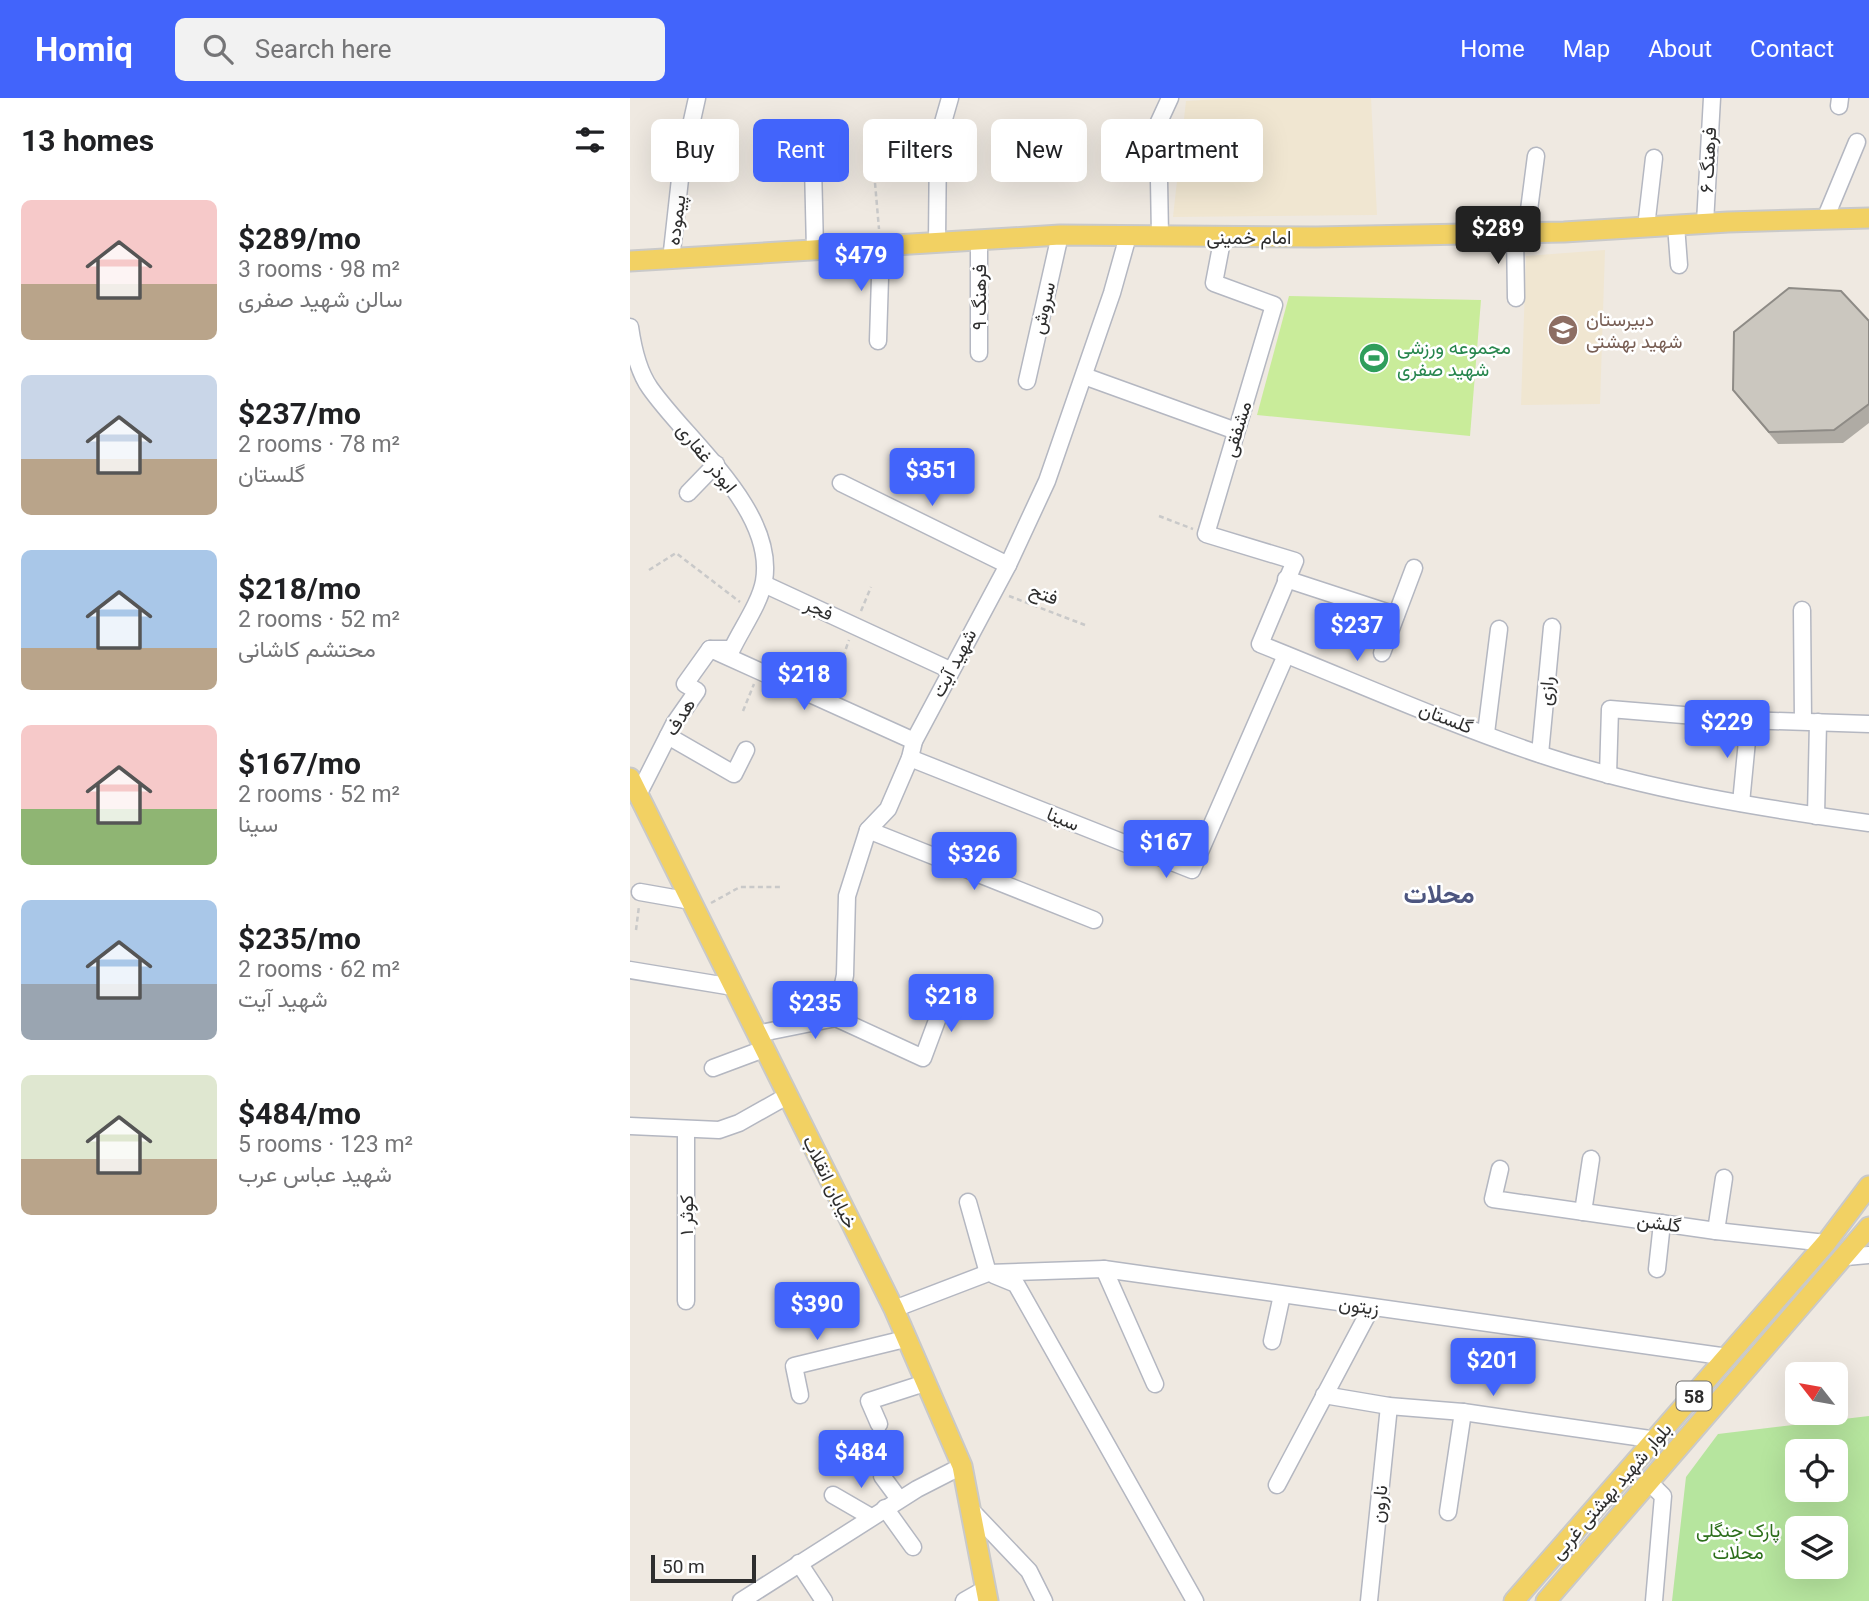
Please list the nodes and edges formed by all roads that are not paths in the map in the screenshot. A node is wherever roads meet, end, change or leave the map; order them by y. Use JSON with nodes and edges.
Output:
{"nodes":[{"id":1,"x":697,"y":98,"type":"edge"},
{"id":2,"x":950,"y":98,"type":"edge"},
{"id":3,"x":1170,"y":98,"type":"edge"},
{"id":4,"x":1712,"y":98,"type":"edge"},
{"id":5,"x":1857,"y":142,"type":"dead end"},
{"id":6,"x":1536,"y":156,"type":"dead end"},
{"id":7,"x":1654,"y":158,"type":"dead end"},
{"id":8,"x":813,"y":182,"type":"edge"},
{"id":9,"x":1869,"y":218,"type":"edge"},
{"id":10,"x":1825,"y":219,"type":"junction"},
{"id":11,"x":1705,"y":223,"type":"junction"},
{"id":12,"x":1676,"y":225,"type":"junction"},
{"id":13,"x":1646,"y":227,"type":"junction"},
{"id":14,"x":1521,"y":233,"type":"junction"},
{"id":15,"x":1060,"y":235,"type":"junction"},
{"id":16,"x":1128,"y":236,"type":"junction"},
{"id":17,"x":1160,"y":236,"type":"junction"},
{"id":18,"x":1223,"y":236,"type":"junction"},
{"id":19,"x":979,"y":240,"type":"junction"},
{"id":20,"x":937,"y":242,"type":"junction"},
{"id":21,"x":881,"y":246,"type":"junction"},
{"id":22,"x":815,"y":250,"type":"junction"},
{"id":23,"x":671,"y":260,"type":"junction"},
{"id":24,"x":630,"y":261,"type":"edge"},
{"id":25,"x":1679,"y":265,"type":"dead end"},
{"id":26,"x":1516,"y":298,"type":"dead end"},
{"id":27,"x":630,"y":327,"type":"edge"},
{"id":28,"x":878,"y":341,"type":"dead end"},
{"id":29,"x":979,"y":353,"type":"dead end"},
{"id":30,"x":640,"y":365,"type":"junction"},
{"id":31,"x":1084,"y":376,"type":"junction"},
{"id":32,"x":1027,"y":381,"type":"dead end"},
{"id":33,"x":630,"y":383,"type":"edge"},
{"id":34,"x":1236,"y":431,"type":"junction"},
{"id":35,"x":716,"y":464,"type":"junction"},
{"id":36,"x":841,"y":483,"type":"dead end"},
{"id":37,"x":688,"y":493,"type":"dead end"},
{"id":38,"x":1008,"y":565,"type":"junction"},
{"id":39,"x":1414,"y":568,"type":"dead end"},
{"id":40,"x":1286,"y":579,"type":"junction"},
{"id":41,"x":764,"y":584,"type":"junction"},
{"id":42,"x":1802,"y":610,"type":"dead end"},
{"id":43,"x":1396,"y":615,"type":"junction"},
{"id":44,"x":1552,"y":627,"type":"dead end"},
{"id":45,"x":1499,"y":629,"type":"dead end"},
{"id":46,"x":710,"y":649,"type":"junction"},
{"id":47,"x":1382,"y":653,"type":"dead end"},
{"id":48,"x":1286,"y":655,"type":"junction"},
{"id":49,"x":950,"y":670,"type":"junction"},
{"id":50,"x":1749,"y":720,"type":"junction"},
{"id":51,"x":1810,"y":721,"type":"junction"},
{"id":52,"x":1869,"y":724,"type":"edge"},
{"id":53,"x":1486,"y":733,"type":"junction"},
{"id":54,"x":667,"y":736,"type":"junction"},
{"id":55,"x":914,"y":741,"type":"junction"},
{"id":56,"x":746,"y":750,"type":"dead end"},
{"id":57,"x":1540,"y":754,"type":"junction"},
{"id":58,"x":910,"y":758,"type":"junction"},
{"id":59,"x":1608,"y":775,"type":"junction"},
{"id":60,"x":634,"y":786,"type":"edge"},
{"id":61,"x":1741,"y":803,"type":"junction"},
{"id":62,"x":1816,"y":816,"type":"junction"},
{"id":63,"x":1869,"y":823,"type":"edge"},
{"id":64,"x":868,"y":830,"type":"junction"},
{"id":65,"x":640,"y":892,"type":"dead end"},
{"id":66,"x":693,"y":906,"type":"junction"},
{"id":67,"x":1094,"y":920,"type":"dead end"},
{"id":68,"x":630,"y":970,"type":"edge"},
{"id":69,"x":733,"y":987,"type":"junction"},
{"id":70,"x":946,"y":996,"type":"dead end"},
{"id":71,"x":835,"y":1017,"type":"junction"},
{"id":72,"x":760,"y":1041,"type":"junction"},
{"id":73,"x":713,"y":1068,"type":"dead end"},
{"id":74,"x":787,"y":1096,"type":"junction"},
{"id":75,"x":630,"y":1126,"type":"edge"},
{"id":76,"x":686,"y":1129,"type":"junction"},
{"id":77,"x":1591,"y":1159,"type":"dead end"},
{"id":78,"x":1500,"y":1169,"type":"dead end"},
{"id":79,"x":1724,"y":1178,"type":"dead end"},
{"id":80,"x":1869,"y":1186,"type":"edge"},
{"id":81,"x":968,"y":1202,"type":"dead end"},
{"id":82,"x":1583,"y":1212,"type":"junction"},
{"id":83,"x":1662,"y":1223,"type":"junction"},
{"id":84,"x":1869,"y":1227,"type":"edge"},
{"id":85,"x":1716,"y":1231,"type":"junction"},
{"id":86,"x":1826,"y":1242,"type":"junction"},
{"id":87,"x":1869,"y":1255,"type":"edge"},
{"id":88,"x":1846,"y":1257,"type":"junction"},
{"id":89,"x":1104,"y":1269,"type":"junction"},
{"id":90,"x":1657,"y":1269,"type":"dead end"},
{"id":91,"x":988,"y":1273,"type":"junction"},
{"id":92,"x":1282,"y":1295,"type":"junction"},
{"id":93,"x":687,"y":1300,"type":"dead end"},
{"id":94,"x":1371,"y":1308,"type":"junction"},
{"id":95,"x":894,"y":1309,"type":"junction"},
{"id":96,"x":905,"y":1339,"type":"junction"},
{"id":97,"x":1272,"y":1341,"type":"dead end"},
{"id":98,"x":1728,"y":1357,"type":"junction"},
{"id":99,"x":925,"y":1383,"type":"junction"},
{"id":100,"x":1155,"y":1384,"type":"dead end"},
{"id":101,"x":800,"y":1395,"type":"dead end"},
{"id":102,"x":1324,"y":1395,"type":"junction"},
{"id":103,"x":1389,"y":1406,"type":"junction"},
{"id":104,"x":1463,"y":1412,"type":"junction"},
{"id":105,"x":879,"y":1424,"type":"dead end"},
{"id":106,"x":1657,"y":1440,"type":"junction"},
{"id":107,"x":962,"y":1466,"type":"junction"},
{"id":108,"x":882,"y":1476,"type":"dead end"},
{"id":109,"x":1650,"y":1483,"type":"junction"},
{"id":110,"x":1277,"y":1485,"type":"dead end"},
{"id":111,"x":833,"y":1495,"type":"dead end"},
{"id":112,"x":899,"y":1499,"type":"junction"},
{"id":113,"x":970,"y":1509,"type":"junction"},
{"id":114,"x":1448,"y":1512,"type":"dead end"},
{"id":115,"x":878,"y":1513,"type":"junction"},
{"id":116,"x":913,"y":1547,"type":"dead end"},
{"id":117,"x":799,"y":1563,"type":"junction"},
{"id":118,"x":987,"y":1595,"type":"edge"},
{"id":119,"x":741,"y":1601,"type":"edge"},
{"id":120,"x":824,"y":1601,"type":"edge"},
{"id":121,"x":964,"y":1601,"type":"edge"},
{"id":122,"x":1044,"y":1601,"type":"edge"},
{"id":123,"x":1195,"y":1601,"type":"edge"},
{"id":124,"x":1369,"y":1601,"type":"edge"},
{"id":125,"x":1514,"y":1601,"type":"edge"},
{"id":126,"x":1546,"y":1601,"type":"edge"},
{"id":127,"x":1654,"y":1601,"type":"edge"}],
"edges":[{"from":1,"to":23,"type":"street","name":"پیموده"},
{"from":2,"to":20,"type":"street"},
{"from":3,"to":17,"type":"street"},
{"from":4,"to":11,"type":"street","name":"فرهنگ ۶"},
{"from":5,"to":10,"type":"street"},
{"from":6,"to":14,"type":"street"},
{"from":7,"to":13,"type":"street"},
{"from":8,"to":22,"type":"street"},
{"from":9,"to":10,"type":"main road","name":"امام خمینی"},
{"from":10,"to":11,"type":"main road","name":"امام خمینی"},
{"from":11,"to":12,"type":"main road","name":"امام خمینی"},
{"from":12,"to":13,"type":"main road","name":"امام خمینی"},
{"from":12,"to":25,"type":"street"},
{"from":13,"to":14,"type":"main road","name":"امام خمینی"},
{"from":14,"to":18,"type":"main road","name":"امام خمینی"},
{"from":14,"to":26,"type":"street"},
{"from":15,"to":16,"type":"main road","name":"امام خمینی"},
{"from":15,"to":19,"type":"main road","name":"امام خمینی"},
{"from":15,"to":32,"type":"street","name":"سروش"},
{"from":16,"to":17,"type":"main road","name":"امام خمینی"},
{"from":16,"to":31,"type":"street","name":"شهید آیت"},
{"from":17,"to":18,"type":"main road","name":"امام خمینی"},
{"from":18,"to":34,"type":"street","name":"مشفقی"},
{"from":19,"to":20,"type":"main road","name":"امام خمینی"},
{"from":19,"to":29,"type":"street","name":"فرهنگ ۹"},
{"from":20,"to":21,"type":"main road","name":"امام خمینی"},
{"from":21,"to":22,"type":"main road","name":"امام خمینی"},
{"from":21,"to":28,"type":"street"},
{"from":22,"to":23,"type":"main road","name":"امام خمینی"},
{"from":23,"to":24,"type":"main road","name":"امام خمینی"},
{"from":27,"to":30,"type":"street","name":"ابوذر غفاری"},
{"from":30,"to":33,"type":"street"},
{"from":30,"to":35,"type":"street","name":"ابوذر غفاری"},
{"from":31,"to":34,"type":"street"},
{"from":31,"to":38,"type":"street","name":"شهید آیت"},
{"from":34,"to":40,"type":"street","name":"مشفقی"},
{"from":35,"to":37,"type":"street"},
{"from":35,"to":41,"type":"street","name":"ابوذر غفاری"},
{"from":36,"to":38,"type":"street"},
{"from":38,"to":49,"type":"street","name":"شهید آیت"},
{"from":39,"to":43,"type":"street"},
{"from":40,"to":43,"type":"street"},
{"from":40,"to":48,"type":"street","name":"گلستان"},
{"from":41,"to":46,"type":"street","name":"ابوذر غفاری"},
{"from":41,"to":49,"type":"street","name":"فجر"},
{"from":42,"to":51,"type":"street"},
{"from":43,"to":47,"type":"street"},
{"from":44,"to":57,"type":"street","name":"رازی"},
{"from":45,"to":53,"type":"street"},
{"from":46,"to":54,"type":"street","name":"هدف"},
{"from":46,"to":55,"type":"street"},
{"from":48,"to":53,"type":"street","name":"گلستان"},
{"from":48,"to":58,"type":"street","name":"سینا"},
{"from":49,"to":55,"type":"street","name":"شهید آیت"},
{"from":50,"to":51,"type":"street"},
{"from":50,"to":59,"type":"street"},
{"from":50,"to":61,"type":"street"},
{"from":51,"to":52,"type":"street"},
{"from":51,"to":62,"type":"street"},
{"from":53,"to":57,"type":"street","name":"گلستان"},
{"from":54,"to":56,"type":"street"},
{"from":54,"to":60,"type":"street","name":"هدف"},
{"from":55,"to":58,"type":"street","name":"شهید آیت"},
{"from":57,"to":59,"type":"street","name":"گلستان"},
{"from":58,"to":64,"type":"street","name":"شهید آیت"},
{"from":59,"to":61,"type":"street","name":"گلستان"},
{"from":60,"to":66,"type":"main road","name":"خیابان انقلاب"},
{"from":61,"to":62,"type":"street","name":"گلستان"},
{"from":62,"to":63,"type":"street","name":"گلستان"},
{"from":64,"to":67,"type":"street"},
{"from":64,"to":71,"type":"street","name":"شهید آیت"},
{"from":65,"to":66,"type":"street"},
{"from":66,"to":69,"type":"main road","name":"خیابان انقلاب"},
{"from":68,"to":69,"type":"street"},
{"from":69,"to":72,"type":"main road","name":"خیابان انقلاب"},
{"from":70,"to":71,"type":"street"},
{"from":71,"to":72,"type":"street"},
{"from":72,"to":73,"type":"street"},
{"from":72,"to":74,"type":"main road","name":"خیابان انقلاب"},
{"from":74,"to":76,"type":"street"},
{"from":74,"to":95,"type":"main road","name":"خیابان انقلاب"},
{"from":75,"to":76,"type":"street"},
{"from":76,"to":93,"type":"street","name":"کوثر ۱"},
{"from":77,"to":82,"type":"street"},
{"from":78,"to":82,"type":"street","name":"گلشن"},
{"from":79,"to":85,"type":"street"},
{"from":80,"to":86,"type":"main road","name":"بلوار شهید بهشتی غربی","number":"58"},
{"from":81,"to":91,"type":"street"},
{"from":82,"to":83,"type":"street","name":"گلشن"},
{"from":83,"to":85,"type":"street","name":"گلشن"},
{"from":83,"to":90,"type":"street"},
{"from":84,"to":88,"type":"main road","name":"بلوار شهید بهشتی غربی","number":"58"},
{"from":85,"to":86,"type":"street","name":"گلشن"},
{"from":86,"to":98,"type":"main road","name":"بلوار شهید بهشتی غربی","number":"58"},
{"from":87,"to":88,"type":"street"},
{"from":88,"to":109,"type":"main road","name":"بلوار شهید بهشتی غربی","number":"58"},
{"from":89,"to":91,"type":"street","name":"زیتون"},
{"from":89,"to":92,"type":"street","name":"زیتون"},
{"from":89,"to":100,"type":"street"},
{"from":91,"to":95,"type":"street","name":"زیتون"},
{"from":91,"to":123,"type":"street"},
{"from":92,"to":94,"type":"street","name":"زیتون"},
{"from":92,"to":97,"type":"street"},
{"from":94,"to":98,"type":"street","name":"زیتون"},
{"from":94,"to":102,"type":"street"},
{"from":95,"to":96,"type":"main road","name":"خیابان انقلاب"},
{"from":96,"to":99,"type":"main road","name":"خیابان انقلاب"},
{"from":96,"to":101,"type":"street"},
{"from":98,"to":106,"type":"main road","name":"بلوار شهید بهشتی غربی","number":"58"},
{"from":99,"to":105,"type":"street"},
{"from":99,"to":107,"type":"main road","name":"خیابان انقلاب"},
{"from":102,"to":103,"type":"street"},
{"from":102,"to":110,"type":"street"},
{"from":103,"to":104,"type":"street"},
{"from":103,"to":124,"type":"street","name":"نارون"},
{"from":104,"to":106,"type":"street"},
{"from":104,"to":114,"type":"street"},
{"from":106,"to":125,"type":"main road","name":"بلوار شهید بهشتی غربی","number":"58"},
{"from":107,"to":112,"type":"street"},
{"from":107,"to":113,"type":"main road","name":"خیابان انقلاب"},
{"from":108,"to":112,"type":"street"},
{"from":109,"to":126,"type":"main road","name":"بلوار شهید بهشتی غربی","number":"58"},
{"from":109,"to":127,"type":"street"},
{"from":111,"to":115,"type":"street"},
{"from":112,"to":115,"type":"street"},
{"from":113,"to":118,"type":"main road","name":"خیابان انقلاب"},
{"from":113,"to":122,"type":"street"},
{"from":115,"to":116,"type":"street"},
{"from":115,"to":117,"type":"street"},
{"from":117,"to":119,"type":"street"},
{"from":117,"to":120,"type":"street"},
{"from":118,"to":121,"type":"street"}]}
